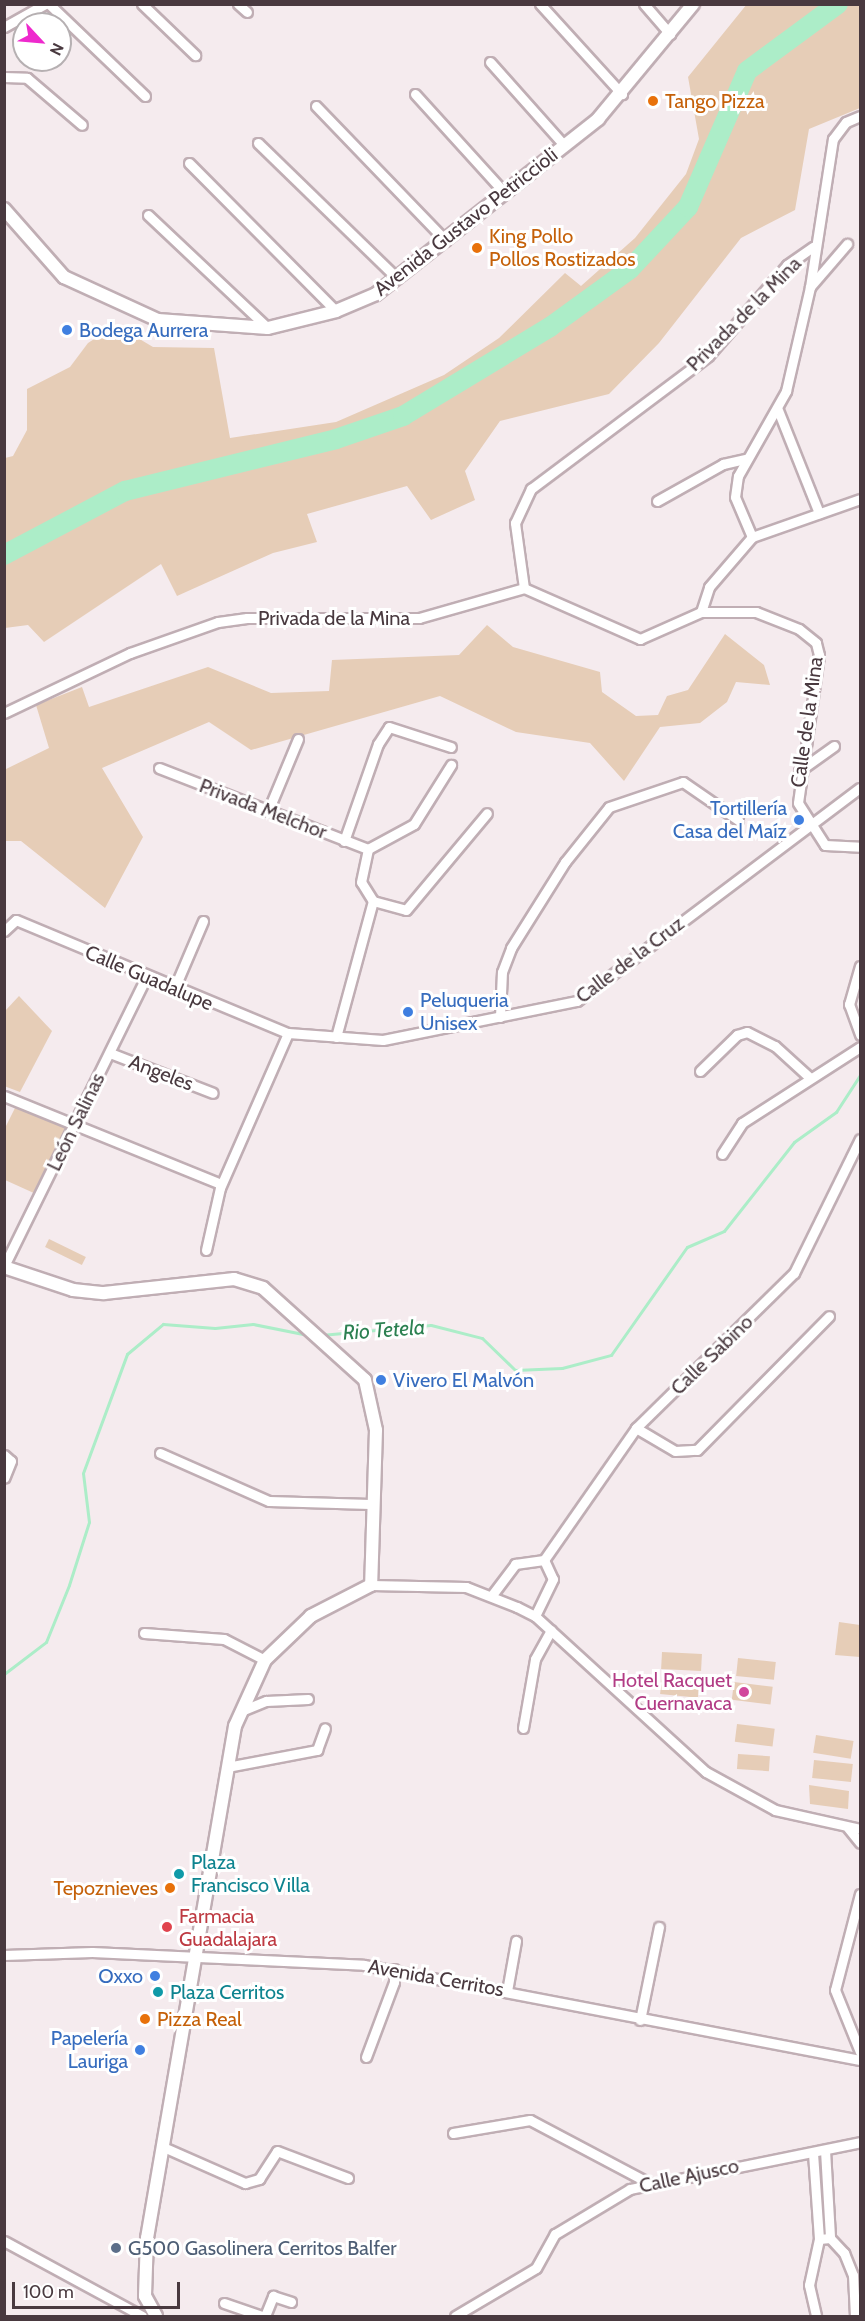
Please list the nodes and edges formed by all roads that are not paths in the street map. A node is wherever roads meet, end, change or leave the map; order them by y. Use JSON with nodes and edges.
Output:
{"nodes":[{"id":1,"x":45,"y":4,"type":"edge"},
{"id":2,"x":49,"y":4,"type":"edge"},
{"id":3,"x":142,"y":4,"type":"edge"},
{"id":4,"x":238,"y":4,"type":"edge"},
{"id":5,"x":540,"y":4,"type":"edge"},
{"id":6,"x":644,"y":4,"type":"edge"},
{"id":7,"x":693,"y":4,"type":"edge"},
{"id":8,"x":30,"y":8,"type":"edge"},
{"id":9,"x":247,"y":12,"type":"dead end"},
{"id":10,"x":4,"y":27,"type":"edge"},
{"id":11,"x":670,"y":34,"type":"junction"},
{"id":12,"x":195,"y":55,"type":"dead end"},
{"id":13,"x":490,"y":62,"type":"dead end"},
{"id":14,"x":4,"y":77,"type":"edge"},
{"id":15,"x":415,"y":94,"type":"dead end"},
{"id":16,"x":621,"y":94,"type":"junction"},
{"id":17,"x":145,"y":96,"type":"dead end"},
{"id":18,"x":316,"y":106,"type":"dead end"},
{"id":19,"x":861,"y":116,"type":"edge"},
{"id":20,"x":82,"y":125,"type":"dead end"},
{"id":21,"x":258,"y":143,"type":"dead end"},
{"id":22,"x":564,"y":145,"type":"junction"},
{"id":23,"x":189,"y":163,"type":"dead end"},
{"id":24,"x":504,"y":192,"type":"junction"},
{"id":25,"x":5,"y":210,"type":"edge"},
{"id":26,"x":148,"y":214,"type":"dead end"},
{"id":27,"x":446,"y":241,"type":"junction"},
{"id":28,"x":847,"y":244,"type":"dead end"},
{"id":29,"x":813,"y":247,"type":"junction"},
{"id":30,"x":397,"y":278,"type":"junction"},
{"id":31,"x":810,"y":287,"type":"junction"},
{"id":32,"x":336,"y":311,"type":"junction"},
{"id":33,"x":268,"y":328,"type":"junction"},
{"id":34,"x":778,"y":410,"type":"junction"},
{"id":35,"x":745,"y":459,"type":"junction"},
{"id":36,"x":861,"y":500,"type":"edge"},
{"id":37,"x":657,"y":501,"type":"dead end"},
{"id":38,"x":819,"y":513,"type":"junction"},
{"id":39,"x":752,"y":537,"type":"junction"},
{"id":40,"x":524,"y":588,"type":"junction"},
{"id":41,"x":701,"y":612,"type":"junction"},
{"id":42,"x":4,"y":713,"type":"edge"},
{"id":43,"x":298,"y":739,"type":"dead end"},
{"id":44,"x":834,"y":746,"type":"dead end"},
{"id":45,"x":451,"y":747,"type":"dead end"},
{"id":46,"x":451,"y":765,"type":"dead end"},
{"id":47,"x":159,"y":768,"type":"dead end"},
{"id":48,"x":799,"y":771,"type":"junction"},
{"id":49,"x":860,"y":790,"type":"edge"},
{"id":50,"x":268,"y":811,"type":"junction"},
{"id":51,"x":487,"y":813,"type":"dead end"},
{"id":52,"x":738,"y":820,"type":"dead end"},
{"id":53,"x":810,"y":829,"type":"junction"},
{"id":54,"x":344,"y":841,"type":"junction"},
{"id":55,"x":861,"y":847,"type":"edge"},
{"id":56,"x":368,"y":849,"type":"junction"},
{"id":57,"x":373,"y":901,"type":"junction"},
{"id":58,"x":203,"y":921,"type":"dead end"},
{"id":59,"x":4,"y":931,"type":"edge"},
{"id":60,"x":861,"y":966,"type":"edge"},
{"id":61,"x":146,"y":978,"type":"junction"},
{"id":62,"x":174,"y":989,"type":"junction"},
{"id":63,"x":500,"y":1017,"type":"junction"},
{"id":64,"x":288,"y":1033,"type":"junction"},
{"id":65,"x":861,"y":1035,"type":"edge"},
{"id":66,"x":336,"y":1037,"type":"junction"},
{"id":67,"x":861,"y":1047,"type":"edge"},
{"id":68,"x":110,"y":1053,"type":"junction"},
{"id":69,"x":700,"y":1071,"type":"dead end"},
{"id":70,"x":810,"y":1078,"type":"junction"},
{"id":71,"x":213,"y":1093,"type":"dead end"},
{"id":72,"x":4,"y":1096,"type":"edge"},
{"id":73,"x":76,"y":1124,"type":"junction"},
{"id":74,"x":861,"y":1138,"type":"edge"},
{"id":75,"x":722,"y":1154,"type":"dead end"},
{"id":76,"x":221,"y":1184,"type":"junction"},
{"id":77,"x":206,"y":1250,"type":"dead end"},
{"id":78,"x":4,"y":1267,"type":"edge"},
{"id":79,"x":829,"y":1316,"type":"dead end"},
{"id":80,"x":636,"y":1428,"type":"junction"},
{"id":81,"x":160,"y":1454,"type":"dead end"},
{"id":82,"x":4,"y":1455,"type":"edge"},
{"id":83,"x":4,"y":1478,"type":"edge"},
{"id":84,"x":370,"y":1504,"type":"junction"},
{"id":85,"x":544,"y":1560,"type":"junction"},
{"id":86,"x":371,"y":1585,"type":"junction"},
{"id":87,"x":492,"y":1595,"type":"junction"},
{"id":88,"x":535,"y":1616,"type":"junction"},
{"id":89,"x":550,"y":1630,"type":"junction"},
{"id":90,"x":144,"y":1633,"type":"dead end"},
{"id":91,"x":266,"y":1660,"type":"junction"},
{"id":92,"x":308,"y":1699,"type":"dead end"},
{"id":93,"x":240,"y":1711,"type":"junction"},
{"id":94,"x":325,"y":1728,"type":"dead end"},
{"id":95,"x":523,"y":1728,"type":"dead end"},
{"id":96,"x":227,"y":1767,"type":"junction"},
{"id":97,"x":848,"y":1828,"type":"junction"},
{"id":98,"x":861,"y":1829,"type":"edge"},
{"id":99,"x":861,"y":1843,"type":"edge"},
{"id":100,"x":861,"y":1894,"type":"edge"},
{"id":101,"x":659,"y":1927,"type":"dead end"},
{"id":102,"x":516,"y":1941,"type":"dead end"},
{"id":103,"x":4,"y":1955,"type":"edge"},
{"id":104,"x":193,"y":1956,"type":"junction"},
{"id":105,"x":394,"y":1970,"type":"junction"},
{"id":106,"x":507,"y":1991,"type":"junction"},
{"id":107,"x":640,"y":2020,"type":"junction"},
{"id":108,"x":861,"y":2052,"type":"edge"},
{"id":109,"x":366,"y":2057,"type":"dead end"},
{"id":110,"x":861,"y":2060,"type":"edge"},
{"id":111,"x":453,"y":2133,"type":"dead end"},
{"id":112,"x":861,"y":2142,"type":"edge"},
{"id":113,"x":161,"y":2146,"type":"junction"},
{"id":114,"x":825,"y":2150,"type":"junction"},
{"id":115,"x":813,"y":2152,"type":"junction"},
{"id":116,"x":348,"y":2178,"type":"dead end"},
{"id":117,"x":647,"y":2182,"type":"junction"},
{"id":118,"x":830,"y":2238,"type":"junction"},
{"id":119,"x":819,"y":2239,"type":"junction"},
{"id":120,"x":4,"y":2241,"type":"edge"},
{"id":121,"x":291,"y":2302,"type":"dead end"},
{"id":122,"x":224,"y":2303,"type":"dead end"},
{"id":123,"x":142,"y":2316,"type":"edge"},
{"id":124,"x":156,"y":2316,"type":"edge"},
{"id":125,"x":264,"y":2316,"type":"edge"},
{"id":126,"x":455,"y":2316,"type":"edge"},
{"id":127,"x":816,"y":2316,"type":"edge"},
{"id":128,"x":855,"y":2316,"type":"edge"}],
"edges":[{"from":1,"to":8,"type":"street"},
{"from":2,"to":17,"type":"street"},
{"from":3,"to":12,"type":"street"},
{"from":4,"to":9,"type":"street"},
{"from":5,"to":16,"type":"street"},
{"from":6,"to":11,"type":"street"},
{"from":7,"to":11,"type":"street","name":"Avenida Gustavo Petriccioli"},
{"from":8,"to":10,"type":"street"},
{"from":11,"to":16,"type":"street","name":"Avenida Gustavo Petriccioli"},
{"from":13,"to":22,"type":"street"},
{"from":14,"to":20,"type":"street"},
{"from":15,"to":24,"type":"street"},
{"from":16,"to":22,"type":"street","name":"Avenida Gustavo Petriccioli"},
{"from":18,"to":27,"type":"street"},
{"from":19,"to":29,"type":"street"},
{"from":21,"to":30,"type":"street"},
{"from":22,"to":24,"type":"street","name":"Avenida Gustavo Petriccioli"},
{"from":23,"to":32,"type":"street"},
{"from":24,"to":27,"type":"street","name":"Avenida Gustavo Petriccioli"},
{"from":25,"to":33,"type":"street","name":"Avenida Gustavo Petriccioli"},
{"from":26,"to":33,"type":"street"},
{"from":27,"to":30,"type":"street","name":"Avenida Gustavo Petriccioli"},
{"from":28,"to":31,"type":"street"},
{"from":29,"to":31,"type":"street"},
{"from":29,"to":40,"type":"street","name":"Privada de la Mina"},
{"from":30,"to":32,"type":"street","name":"Avenida Gustavo Petriccioli"},
{"from":31,"to":34,"type":"street"},
{"from":32,"to":33,"type":"street","name":"Avenida Gustavo Petriccioli"},
{"from":34,"to":35,"type":"street"},
{"from":34,"to":38,"type":"street"},
{"from":35,"to":37,"type":"street"},
{"from":35,"to":39,"type":"street"},
{"from":36,"to":38,"type":"street"},
{"from":38,"to":39,"type":"street"},
{"from":39,"to":41,"type":"street"},
{"from":40,"to":41,"type":"street","name":"Calle de la Mina"},
{"from":40,"to":42,"type":"street","name":"Privada de la Mina"},
{"from":41,"to":48,"type":"street","name":"Calle de la Mina"},
{"from":43,"to":50,"type":"street"},
{"from":44,"to":48,"type":"street"},
{"from":45,"to":54,"type":"street"},
{"from":46,"to":56,"type":"street"},
{"from":47,"to":50,"type":"street","name":"Privada Melchor"},
{"from":48,"to":53,"type":"street","name":"Calle de la Mina"},
{"from":49,"to":53,"type":"street","name":"Calle de la Cruz"},
{"from":50,"to":54,"type":"street","name":"Privada Melchor"},
{"from":51,"to":57,"type":"street"},
{"from":52,"to":63,"type":"street"},
{"from":53,"to":55,"type":"street"},
{"from":53,"to":63,"type":"street","name":"Calle de la Cruz"},
{"from":54,"to":56,"type":"street","name":"Privada Melchor"},
{"from":56,"to":57,"type":"street"},
{"from":57,"to":66,"type":"street"},
{"from":58,"to":62,"type":"street"},
{"from":59,"to":61,"type":"street","name":"Calle Guadalupe"},
{"from":60,"to":65,"type":"street"},
{"from":61,"to":62,"type":"street","name":"Calle Guadalupe"},
{"from":61,"to":68,"type":"street","name":"León Salinas"},
{"from":62,"to":64,"type":"street","name":"Calle Guadalupe"},
{"from":63,"to":66,"type":"street","name":"Calle de la Cruz"},
{"from":64,"to":66,"type":"street","name":"Calle de la Cruz"},
{"from":64,"to":76,"type":"street"},
{"from":67,"to":70,"type":"street"},
{"from":68,"to":71,"type":"street","name":"Angeles"},
{"from":68,"to":73,"type":"street","name":"León Salinas"},
{"from":69,"to":70,"type":"street"},
{"from":70,"to":75,"type":"street"},
{"from":72,"to":73,"type":"street"},
{"from":73,"to":76,"type":"street"},
{"from":73,"to":78,"type":"street","name":"León Salinas"},
{"from":74,"to":80,"type":"street","name":"Calle Sabino"},
{"from":76,"to":77,"type":"street"},
{"from":78,"to":84,"type":"street"},
{"from":79,"to":80,"type":"street"},
{"from":80,"to":85,"type":"street","name":"Calle Sabino"},
{"from":81,"to":84,"type":"street"},
{"from":82,"to":83,"type":"street"},
{"from":84,"to":86,"type":"street"},
{"from":85,"to":87,"type":"street"},
{"from":85,"to":88,"type":"street"},
{"from":86,"to":87,"type":"street"},
{"from":86,"to":91,"type":"street"},
{"from":87,"to":88,"type":"street"},
{"from":88,"to":89,"type":"street"},
{"from":89,"to":95,"type":"street"},
{"from":89,"to":97,"type":"street"},
{"from":90,"to":91,"type":"street"},
{"from":91,"to":93,"type":"street"},
{"from":92,"to":93,"type":"street"},
{"from":93,"to":96,"type":"street"},
{"from":94,"to":96,"type":"street"},
{"from":96,"to":104,"type":"street"},
{"from":97,"to":98,"type":"street"},
{"from":97,"to":99,"type":"street"},
{"from":100,"to":108,"type":"street"},
{"from":101,"to":107,"type":"street"},
{"from":102,"to":106,"type":"street"},
{"from":103,"to":104,"type":"street","name":"Avenida Cerritos"},
{"from":104,"to":105,"type":"street","name":"Avenida Cerritos"},
{"from":104,"to":113,"type":"street"},
{"from":105,"to":106,"type":"street","name":"Avenida Cerritos"},
{"from":105,"to":109,"type":"street"},
{"from":106,"to":107,"type":"street","name":"Avenida Cerritos"},
{"from":107,"to":110,"type":"street","name":"Avenida Cerritos"},
{"from":111,"to":117,"type":"street"},
{"from":112,"to":114,"type":"street","name":"Calle Ajusco"},
{"from":113,"to":116,"type":"street"},
{"from":113,"to":124,"type":"street"},
{"from":114,"to":115,"type":"street","name":"Calle Ajusco"},
{"from":114,"to":118,"type":"street"},
{"from":115,"to":117,"type":"street","name":"Calle Ajusco"},
{"from":115,"to":119,"type":"street"},
{"from":117,"to":126,"type":"street","name":"Calle Ajusco"},
{"from":118,"to":119,"type":"street"},
{"from":118,"to":128,"type":"street"},
{"from":119,"to":127,"type":"street"},
{"from":120,"to":123,"type":"street"},
{"from":121,"to":125,"type":"street"},
{"from":122,"to":125,"type":"street"}]}
